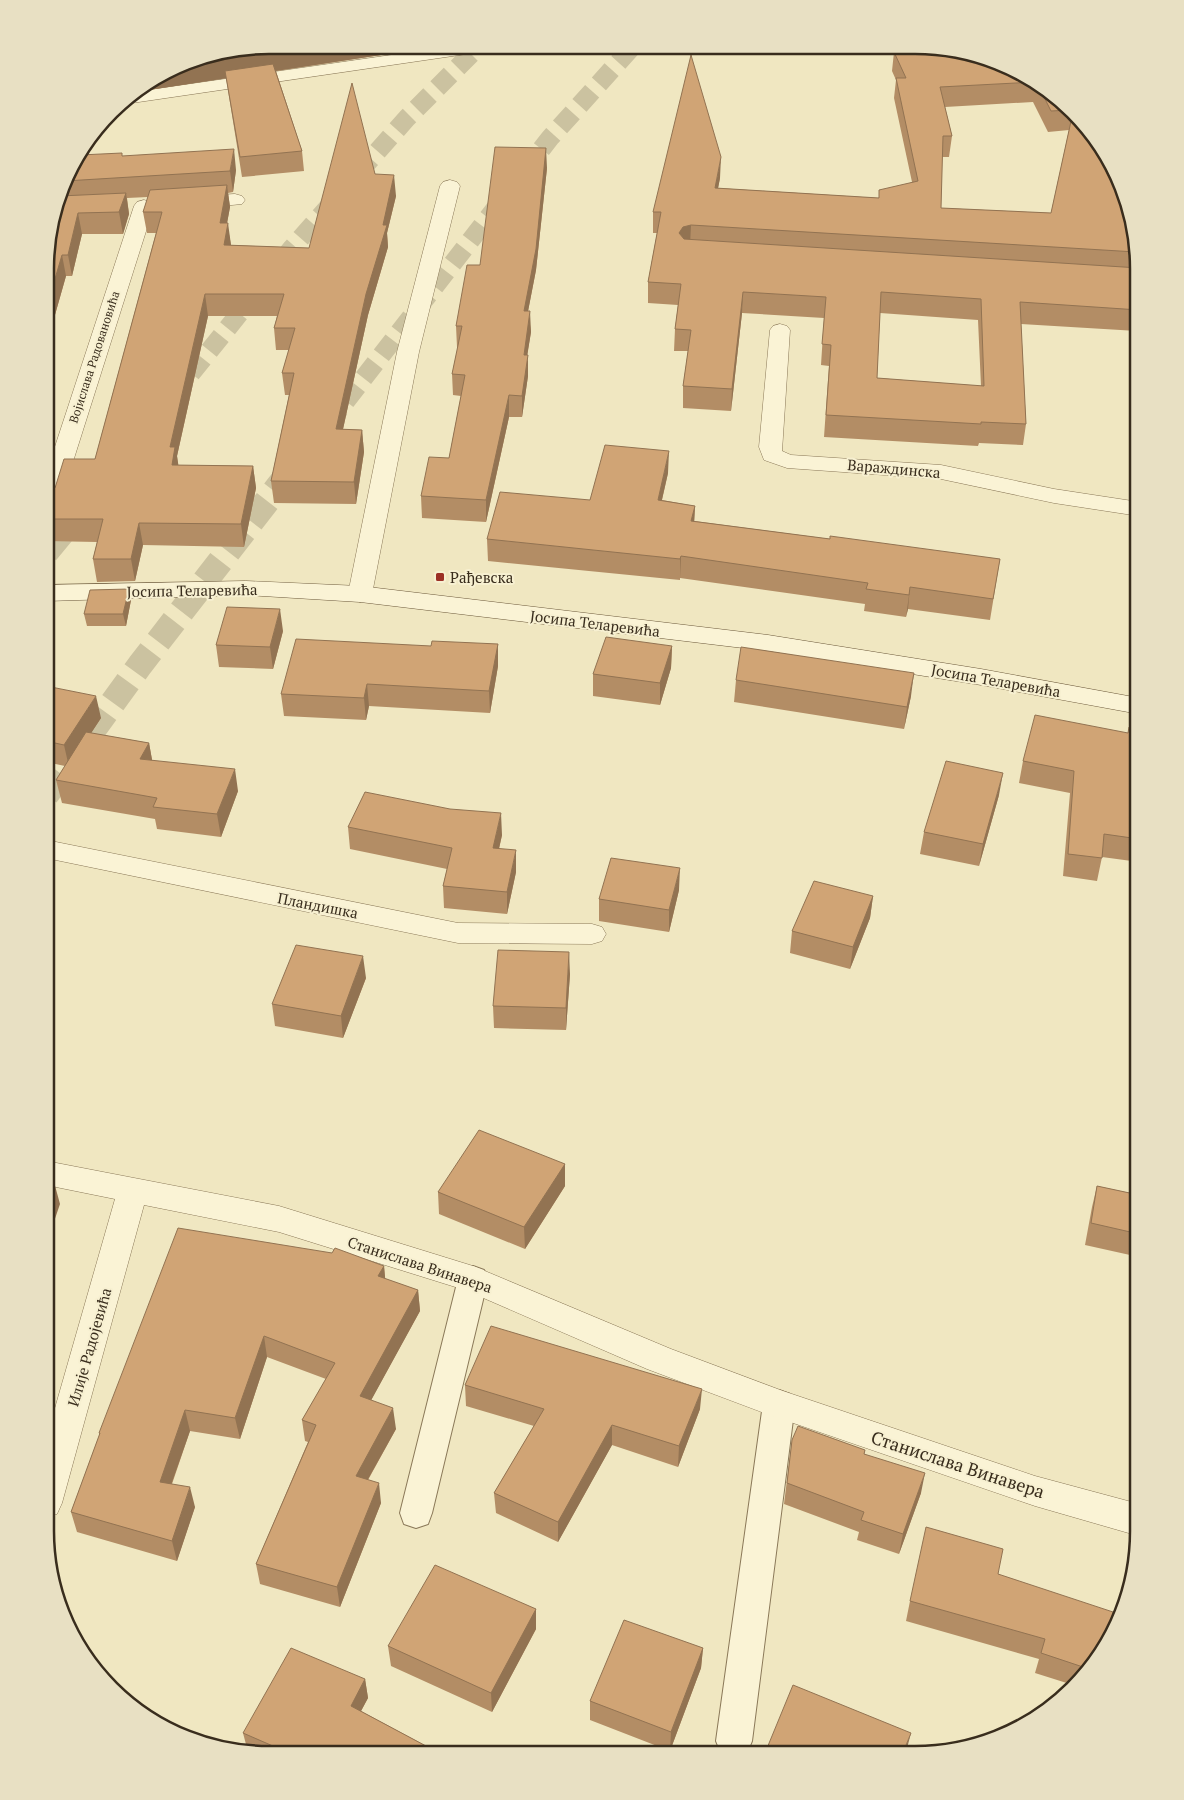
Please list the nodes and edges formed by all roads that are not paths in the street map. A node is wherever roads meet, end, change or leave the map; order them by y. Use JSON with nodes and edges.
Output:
{"nodes":[{"id":1,"x":436,"y":54,"type":"edge"},
{"id":2,"x":139,"y":97,"type":"edge"},
{"id":3,"x":450,"y":186,"type":"dead end"},
{"id":4,"x":234,"y":200,"type":"dead end"},
{"id":5,"x":780,"y":330,"type":"dead end"},
{"id":6,"x":54,"y":483,"type":"edge"},
{"id":7,"x":1130,"y":508,"type":"edge"},
{"id":8,"x":54,"y":593,"type":"edge"},
{"id":9,"x":360,"y":594,"type":"junction"},
{"id":10,"x":1130,"y":704,"type":"edge"},
{"id":11,"x":54,"y":852,"type":"edge"},
{"id":12,"x":592,"y":934,"type":"dead end"},
{"id":13,"x":54,"y":1175,"type":"edge"},
{"id":14,"x":133,"y":1190,"type":"junction"},
{"id":15,"x":473,"y":1279,"type":"junction"},
{"id":16,"x":779,"y":1404,"type":"junction"},
{"id":17,"x":54,"y":1472,"type":"edge"},
{"id":18,"x":416,"y":1513,"type":"dead end"},
{"id":19,"x":1130,"y":1518,"type":"edge"},
{"id":20,"x":734,"y":1741,"type":"dead end"}],
"edges":[{"from":1,"to":2,"type":"street"},
{"from":3,"to":9,"type":"street"},
{"from":4,"to":6,"type":"street","name":"Војислава Радовановића"},
{"from":5,"to":7,"type":"street","name":"Вараждинска"},
{"from":8,"to":9,"type":"street","name":"Јосипа Теларевића"},
{"from":9,"to":10,"type":"street","name":"Јосипа Теларевића"},
{"from":11,"to":12,"type":"street","name":"Пландишка"},
{"from":13,"to":14,"type":"street","name":"Станислава Винавера"},
{"from":14,"to":15,"type":"street","name":"Станислава Винавера"},
{"from":14,"to":17,"type":"street","name":"Илије Радојевића"},
{"from":15,"to":16,"type":"street","name":"Станислава Винавера"},
{"from":15,"to":18,"type":"lane"},
{"from":16,"to":19,"type":"street","name":"Станислава Винавера"},
{"from":16,"to":20,"type":"lane"}]}
